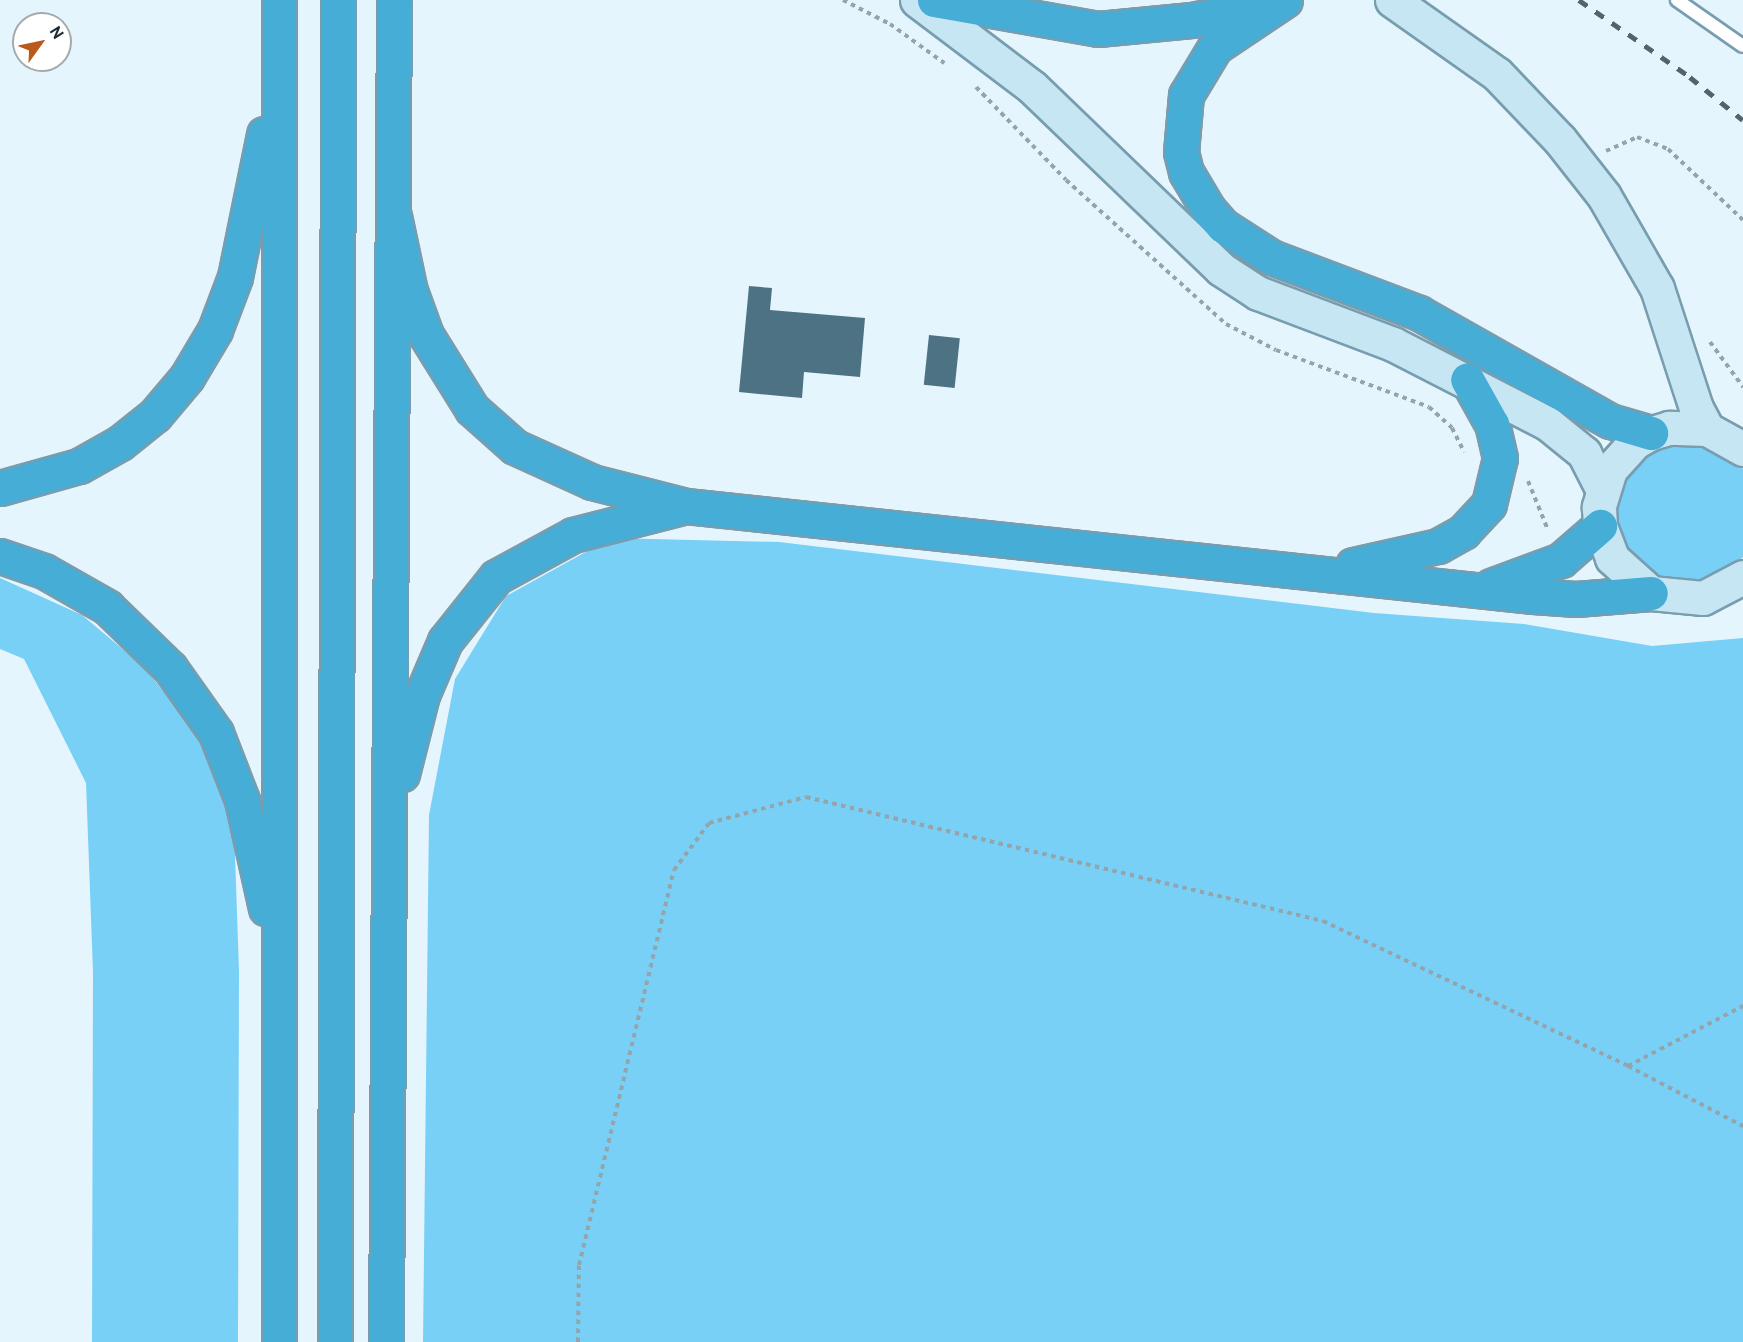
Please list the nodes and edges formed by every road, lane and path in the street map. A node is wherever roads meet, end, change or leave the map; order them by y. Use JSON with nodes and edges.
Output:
{"nodes":[{"id":1,"x":279,"y":0,"type":"edge"},
{"id":2,"x":338,"y":0,"type":"edge"},
{"id":3,"x":394,"y":0,"type":"edge"},
{"id":4,"x":917,"y":0,"type":"edge"},
{"id":5,"x":934,"y":0,"type":"edge"},
{"id":6,"x":1285,"y":0,"type":"edge"},
{"id":7,"x":1392,"y":0,"type":"edge"},
{"id":8,"x":1677,"y":0,"type":"edge"},
{"id":9,"x":1743,"y":46,"type":"edge"},
{"id":10,"x":279,"y":55,"type":"junction"},
{"id":11,"x":1604,"y":152,"type":"dead end"},
{"id":12,"x":394,"y":216,"type":"junction"},
{"id":13,"x":1743,"y":220,"type":"edge"},
{"id":14,"x":1467,"y":379,"type":"junction"},
{"id":15,"x":1707,"y":429,"type":"junction"},
{"id":16,"x":1651,"y":433,"type":"junction"},
{"id":17,"x":1743,"y":449,"type":"edge"},
{"id":18,"x":0,"y":488,"type":"edge"},
{"id":19,"x":1602,"y":488,"type":"junction"},
{"id":20,"x":686,"y":506,"type":"junction"},
{"id":21,"x":1600,"y":526,"type":"junction"},
{"id":22,"x":0,"y":556,"type":"edge"},
{"id":23,"x":1313,"y":573,"type":"junction"},
{"id":24,"x":1743,"y":577,"type":"edge"},
{"id":25,"x":1483,"y":588,"type":"junction"},
{"id":26,"x":1651,"y":593,"type":"junction"},
{"id":27,"x":389,"y":825,"type":"junction"},
{"id":28,"x":281,"y":982,"type":"junction"},
{"id":29,"x":1743,"y":1006,"type":"edge"},
{"id":30,"x":1628,"y":1066,"type":"junction"},
{"id":31,"x":1743,"y":1126,"type":"edge"},
{"id":32,"x":279,"y":1342,"type":"edge"},
{"id":33,"x":335,"y":1342,"type":"edge"},
{"id":34,"x":386,"y":1342,"type":"edge"},
{"id":35,"x":578,"y":1342,"type":"edge"}],
"edges":[{"from":1,"to":10,"type":"highway"},
{"from":2,"to":33,"type":"highway"},
{"from":3,"to":12,"type":"highway"},
{"from":4,"to":14,"type":"main road"},
{"from":5,"to":6,"type":"highway"},
{"from":6,"to":16,"type":"highway"},
{"from":7,"to":15,"type":"main road"},
{"from":8,"to":9,"type":"lane"},
{"from":10,"to":18,"type":"highway"},
{"from":10,"to":28,"type":"highway"},
{"from":11,"to":13,"type":"path"},
{"from":12,"to":20,"type":"highway"},
{"from":12,"to":27,"type":"highway"},
{"from":14,"to":19,"type":"main road"},
{"from":14,"to":23,"type":"highway"},
{"from":15,"to":16,"type":"main road"},
{"from":15,"to":17,"type":"main road"},
{"from":16,"to":19,"type":"main road"},
{"from":19,"to":21,"type":"main road"},
{"from":20,"to":23,"type":"highway"},
{"from":20,"to":27,"type":"highway"},
{"from":21,"to":25,"type":"highway"},
{"from":21,"to":26,"type":"main road"},
{"from":22,"to":28,"type":"highway"},
{"from":23,"to":25,"type":"highway"},
{"from":24,"to":26,"type":"main road"},
{"from":25,"to":26,"type":"highway"},
{"from":27,"to":34,"type":"highway"},
{"from":28,"to":32,"type":"highway"},
{"from":29,"to":30,"type":"path"},
{"from":30,"to":31,"type":"path"},
{"from":30,"to":35,"type":"path"}]}
